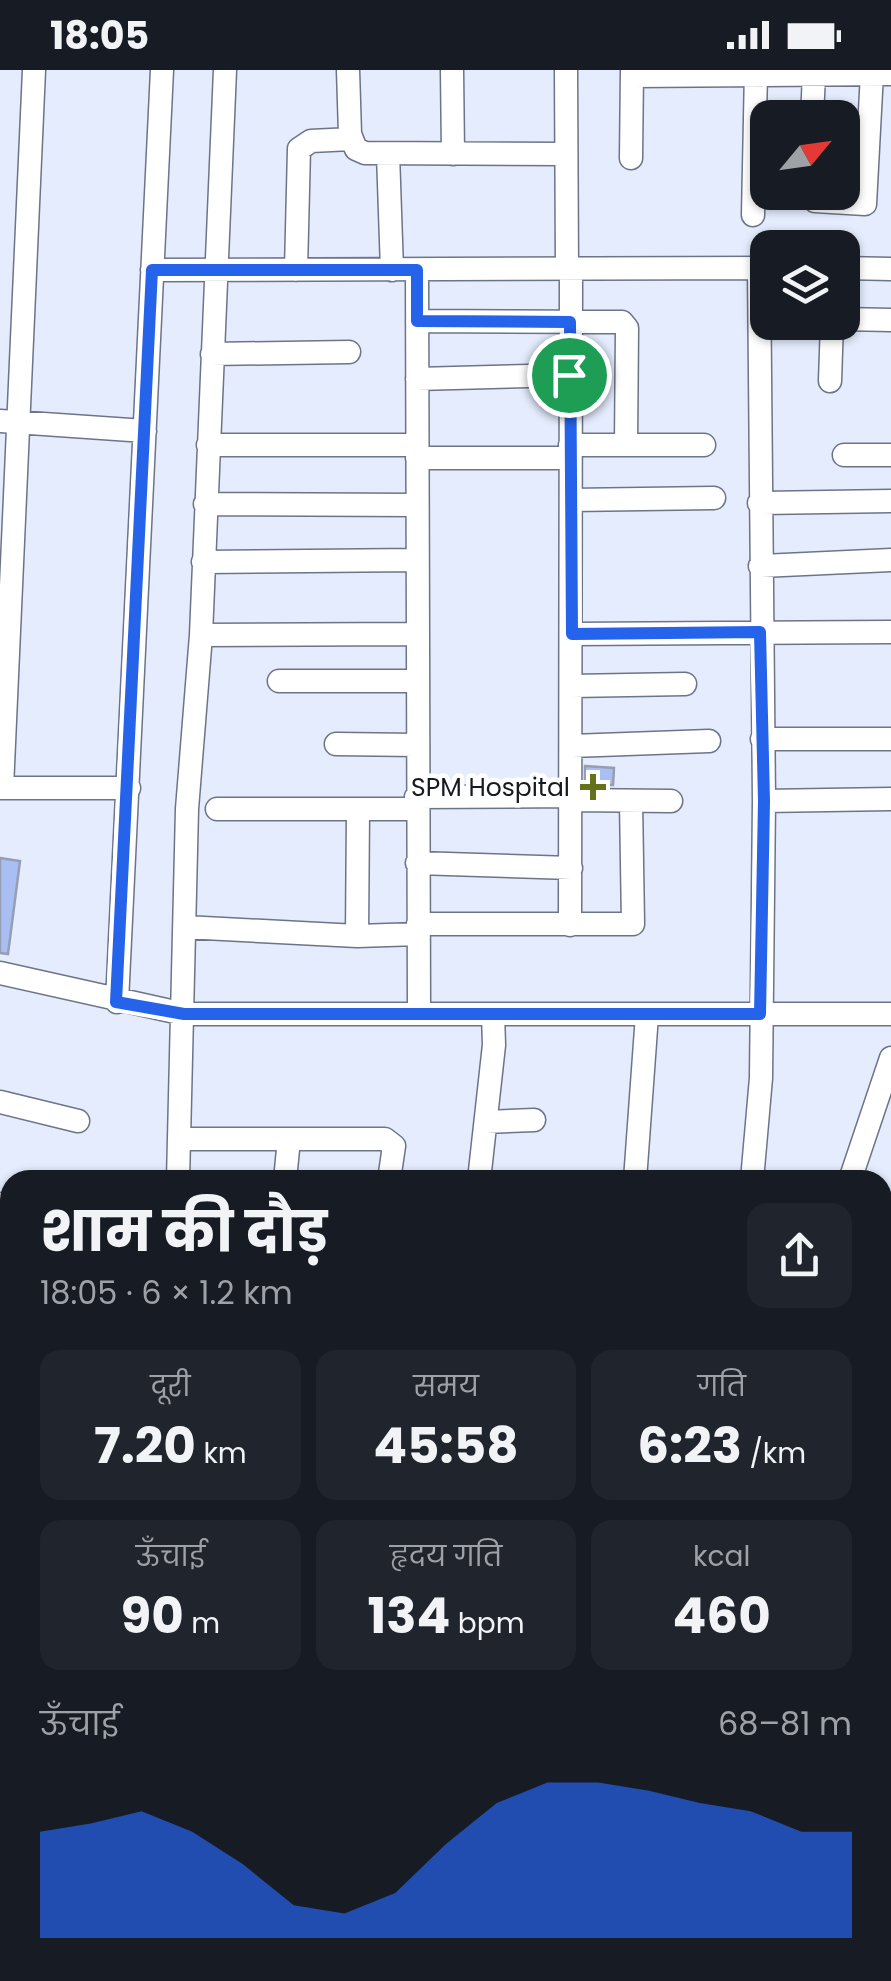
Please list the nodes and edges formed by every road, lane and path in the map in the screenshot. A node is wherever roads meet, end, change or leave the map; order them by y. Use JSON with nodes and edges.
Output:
{"nodes":[{"id":1,"x":34,"y":70,"type":"edge"},
{"id":2,"x":162,"y":70,"type":"edge"},
{"id":3,"x":225,"y":70,"type":"edge"},
{"id":4,"x":348,"y":70,"type":"edge"},
{"id":5,"x":452,"y":70,"type":"edge"},
{"id":6,"x":566,"y":70,"type":"edge"},
{"id":7,"x":632,"y":73,"type":"edge"},
{"id":8,"x":689,"y":73,"type":"edge"},
{"id":9,"x":756,"y":73,"type":"edge"},
{"id":10,"x":882,"y":73,"type":"edge"},
{"id":11,"x":814,"y":74,"type":"junction"},
{"id":12,"x":813,"y":100,"type":"edge"},
{"id":13,"x":351,"y":139,"type":"junction"},
{"id":14,"x":388,"y":154,"type":"junction"},
{"id":15,"x":452,"y":154,"type":"junction"},
{"id":16,"x":566,"y":154,"type":"junction"},
{"id":17,"x":631,"y":158,"type":"dead end"},
{"id":18,"x":860,"y":204,"type":"edge"},
{"id":19,"x":753,"y":215,"type":"dead end"},
{"id":20,"x":750,"y":268,"type":"edge"},
{"id":21,"x":860,"y":268,"type":"edge"},
{"id":22,"x":568,"y":269,"type":"junction"},
{"id":23,"x":891,"y":269,"type":"edge"},
{"id":24,"x":152,"y":270,"type":"junction"},
{"id":25,"x":296,"y":270,"type":"junction"},
{"id":26,"x":392,"y":270,"type":"junction"},
{"id":27,"x":417,"y":270,"type":"junction"},
{"id":28,"x":216,"y":271,"type":"junction"},
{"id":29,"x":860,"y":319,"type":"edge"},
{"id":30,"x":891,"y":320,"type":"edge"},
{"id":31,"x":417,"y":321,"type":"junction"},
{"id":32,"x":570,"y":322,"type":"junction"},
{"id":33,"x":763,"y":340,"type":"edge"},
{"id":34,"x":831,"y":340,"type":"edge"},
{"id":35,"x":350,"y":352,"type":"dead end"},
{"id":36,"x":212,"y":354,"type":"junction"},
{"id":37,"x":569,"y":375,"type":"junction"},
{"id":38,"x":417,"y":379,"type":"junction"},
{"id":39,"x":830,"y":381,"type":"dead end"},
{"id":40,"x":10,"y":422,"type":"edge"},
{"id":41,"x":145,"y":431,"type":"junction"},
{"id":42,"x":704,"y":444,"type":"dead end"},
{"id":43,"x":208,"y":445,"type":"junction"},
{"id":44,"x":626,"y":445,"type":"junction"},
{"id":45,"x":417,"y":452,"type":"junction"},
{"id":46,"x":570,"y":452,"type":"junction"},
{"id":47,"x":891,"y":455,"type":"edge"},
{"id":48,"x":844,"y":456,"type":"dead end"},
{"id":49,"x":714,"y":498,"type":"dead end"},
{"id":50,"x":571,"y":500,"type":"junction"},
{"id":51,"x":891,"y":501,"type":"edge"},
{"id":52,"x":759,"y":503,"type":"junction"},
{"id":53,"x":205,"y":504,"type":"junction"},
{"id":54,"x":416,"y":505,"type":"junction"},
{"id":55,"x":416,"y":560,"type":"junction"},
{"id":56,"x":891,"y":560,"type":"edge"},
{"id":57,"x":203,"y":562,"type":"junction"},
{"id":58,"x":760,"y":566,"type":"junction"},
{"id":59,"x":760,"y":632,"type":"junction"},
{"id":60,"x":891,"y":632,"type":"edge"},
{"id":61,"x":415,"y":634,"type":"junction"},
{"id":62,"x":572,"y":634,"type":"junction"},
{"id":63,"x":201,"y":635,"type":"junction"},
{"id":64,"x":279,"y":681,"type":"dead end"},
{"id":65,"x":418,"y":681,"type":"junction"},
{"id":66,"x":685,"y":684,"type":"dead end"},
{"id":67,"x":572,"y":686,"type":"junction"},
{"id":68,"x":762,"y":739,"type":"junction"},
{"id":69,"x":891,"y":739,"type":"edge"},
{"id":70,"x":709,"y":741,"type":"dead end"},
{"id":71,"x":336,"y":744,"type":"dead end"},
{"id":72,"x":417,"y":746,"type":"junction"},
{"id":73,"x":572,"y":746,"type":"junction"},
{"id":74,"x":1,"y":788,"type":"edge"},
{"id":75,"x":129,"y":788,"type":"junction"},
{"id":76,"x":572,"y":798,"type":"junction"},
{"id":77,"x":891,"y":799,"type":"edge"},
{"id":78,"x":631,"y":800,"type":"junction"},
{"id":79,"x":671,"y":801,"type":"dead end"},
{"id":80,"x":764,"y":801,"type":"junction"},
{"id":81,"x":416,"y":803,"type":"junction"},
{"id":82,"x":358,"y":808,"type":"junction"},
{"id":83,"x":216,"y":809,"type":"dead end"},
{"id":84,"x":417,"y":863,"type":"junction"},
{"id":85,"x":572,"y":868,"type":"junction"},
{"id":86,"x":570,"y":924,"type":"junction"},
{"id":87,"x":185,"y":927,"type":"junction"},
{"id":88,"x":418,"y":929,"type":"junction"},
{"id":89,"x":357,"y":936,"type":"junction"},
{"id":90,"x":0,"y":973,"type":"edge"},
{"id":91,"x":116,"y":1002,"type":"junction"},
{"id":92,"x":419,"y":1013,"type":"junction"},
{"id":93,"x":184,"y":1014,"type":"junction"},
{"id":94,"x":492,"y":1014,"type":"junction"},
{"id":95,"x":760,"y":1014,"type":"junction"},
{"id":96,"x":891,"y":1014,"type":"edge"},
{"id":97,"x":647,"y":1015,"type":"junction"},
{"id":98,"x":891,"y":1058,"type":"edge"},
{"id":99,"x":0,"y":1102,"type":"edge"},
{"id":100,"x":534,"y":1120,"type":"dead end"},
{"id":101,"x":78,"y":1121,"type":"dead end"},
{"id":102,"x":486,"y":1122,"type":"junction"},
{"id":103,"x":290,"y":1139,"type":"junction"},
{"id":104,"x":179,"y":1140,"type":"junction"},
{"id":105,"x":178,"y":1170,"type":"edge"},
{"id":106,"x":286,"y":1170,"type":"edge"},
{"id":107,"x":391,"y":1170,"type":"edge"},
{"id":108,"x":480,"y":1170,"type":"edge"},
{"id":109,"x":636,"y":1170,"type":"edge"},
{"id":110,"x":753,"y":1170,"type":"edge"},
{"id":111,"x":853,"y":1170,"type":"edge"}],
"edges":[{"from":1,"to":40,"type":"street"},
{"from":2,"to":24,"type":"street"},
{"from":3,"to":28,"type":"street"},
{"from":4,"to":13,"type":"street"},
{"from":5,"to":15,"type":"street"},
{"from":6,"to":16,"type":"street"},
{"from":7,"to":8,"type":"street"},
{"from":7,"to":17,"type":"street"},
{"from":8,"to":9,"type":"street"},
{"from":9,"to":11,"type":"street"},
{"from":9,"to":19,"type":"street"},
{"from":10,"to":11,"type":"street"},
{"from":10,"to":18,"type":"street"},
{"from":11,"to":12,"type":"street"},
{"from":13,"to":14,"type":"street"},
{"from":13,"to":25,"type":"street"},
{"from":14,"to":15,"type":"street"},
{"from":14,"to":26,"type":"street"},
{"from":15,"to":16,"type":"street"},
{"from":16,"to":22,"type":"street"},
{"from":20,"to":22,"type":"street"},
{"from":21,"to":23,"type":"street"},
{"from":22,"to":27,"type":"street"},
{"from":22,"to":32,"type":"street"},
{"from":24,"to":28,"type":"street"},
{"from":24,"to":41,"type":"street"},
{"from":25,"to":26,"type":"street"},
{"from":25,"to":28,"type":"street"},
{"from":26,"to":27,"type":"street"},
{"from":27,"to":31,"type":"street"},
{"from":28,"to":36,"type":"street"},
{"from":29,"to":30,"type":"street"},
{"from":31,"to":32,"type":"street"},
{"from":31,"to":38,"type":"street"},
{"from":32,"to":37,"type":"street"},
{"from":32,"to":44,"type":"street"},
{"from":33,"to":52,"type":"street"},
{"from":34,"to":39,"type":"street"},
{"from":35,"to":36,"type":"street"},
{"from":36,"to":43,"type":"street"},
{"from":37,"to":38,"type":"street"},
{"from":37,"to":46,"type":"street"},
{"from":38,"to":45,"type":"street"},
{"from":40,"to":41,"type":"street"},
{"from":40,"to":74,"type":"street"},
{"from":41,"to":75,"type":"street"},
{"from":42,"to":44,"type":"street"},
{"from":43,"to":45,"type":"street"},
{"from":43,"to":53,"type":"street"},
{"from":44,"to":46,"type":"street"},
{"from":45,"to":46,"type":"street"},
{"from":45,"to":54,"type":"street"},
{"from":46,"to":50,"type":"street"},
{"from":47,"to":48,"type":"street"},
{"from":49,"to":50,"type":"street"},
{"from":50,"to":62,"type":"street"},
{"from":51,"to":52,"type":"street"},
{"from":52,"to":58,"type":"street"},
{"from":53,"to":54,"type":"street"},
{"from":53,"to":57,"type":"street"},
{"from":54,"to":55,"type":"street"},
{"from":55,"to":57,"type":"street"},
{"from":55,"to":61,"type":"street"},
{"from":56,"to":58,"type":"street"},
{"from":57,"to":63,"type":"street"},
{"from":58,"to":59,"type":"street"},
{"from":59,"to":60,"type":"street"},
{"from":59,"to":62,"type":"street"},
{"from":59,"to":68,"type":"street"},
{"from":61,"to":63,"type":"street"},
{"from":61,"to":65,"type":"street"},
{"from":62,"to":67,"type":"street"},
{"from":63,"to":87,"type":"street"},
{"from":64,"to":65,"type":"street"},
{"from":65,"to":72,"type":"street"},
{"from":66,"to":67,"type":"street"},
{"from":67,"to":73,"type":"street"},
{"from":68,"to":69,"type":"street"},
{"from":68,"to":80,"type":"street"},
{"from":70,"to":73,"type":"street"},
{"from":71,"to":72,"type":"street"},
{"from":72,"to":81,"type":"street"},
{"from":73,"to":76,"type":"street"},
{"from":74,"to":75,"type":"street"},
{"from":75,"to":91,"type":"street"},
{"from":76,"to":78,"type":"street"},
{"from":76,"to":81,"type":"street"},
{"from":76,"to":85,"type":"street"},
{"from":77,"to":80,"type":"street"},
{"from":78,"to":79,"type":"street"},
{"from":78,"to":86,"type":"street"},
{"from":80,"to":95,"type":"street"},
{"from":81,"to":82,"type":"street"},
{"from":81,"to":84,"type":"street"},
{"from":82,"to":83,"type":"street"},
{"from":82,"to":89,"type":"street"},
{"from":84,"to":85,"type":"street"},
{"from":84,"to":88,"type":"street"},
{"from":85,"to":86,"type":"street"},
{"from":86,"to":88,"type":"street"},
{"from":87,"to":89,"type":"street"},
{"from":87,"to":93,"type":"street"},
{"from":88,"to":89,"type":"street"},
{"from":88,"to":92,"type":"street"},
{"from":90,"to":91,"type":"street"},
{"from":91,"to":93,"type":"street"},
{"from":92,"to":93,"type":"street"},
{"from":92,"to":94,"type":"street"},
{"from":93,"to":104,"type":"street"},
{"from":94,"to":97,"type":"street"},
{"from":94,"to":102,"type":"street"},
{"from":95,"to":96,"type":"street"},
{"from":95,"to":97,"type":"street"},
{"from":95,"to":110,"type":"street"},
{"from":97,"to":109,"type":"street"},
{"from":98,"to":111,"type":"street"},
{"from":99,"to":101,"type":"street"},
{"from":100,"to":102,"type":"street"},
{"from":102,"to":108,"type":"street"},
{"from":103,"to":104,"type":"street"},
{"from":103,"to":106,"type":"street"},
{"from":103,"to":107,"type":"street"},
{"from":104,"to":105,"type":"street"}]}
